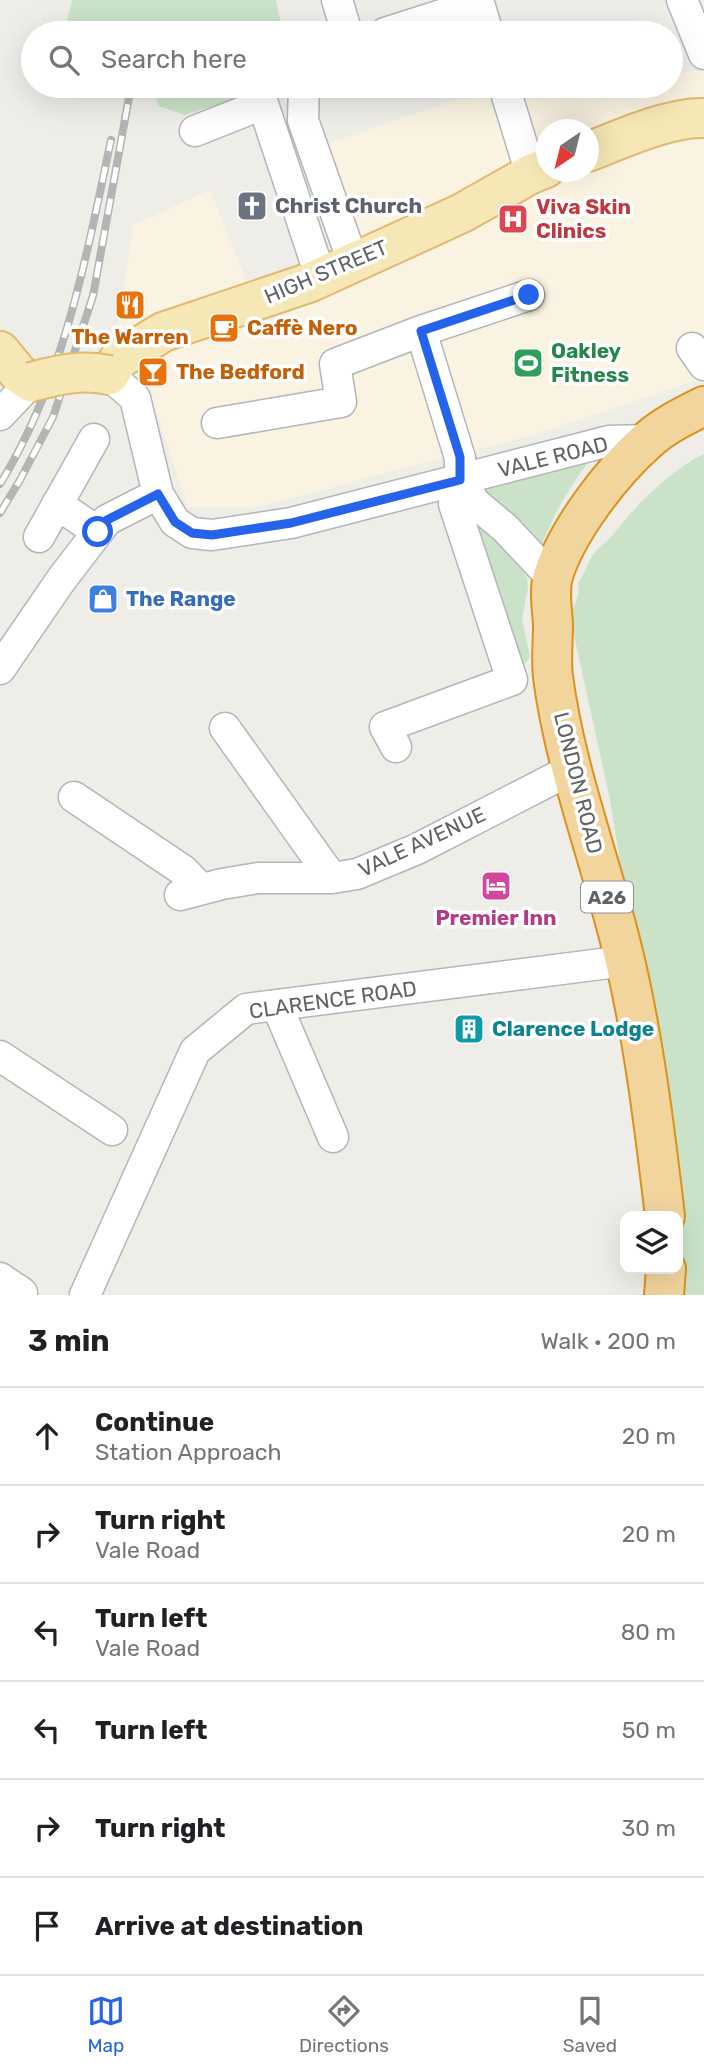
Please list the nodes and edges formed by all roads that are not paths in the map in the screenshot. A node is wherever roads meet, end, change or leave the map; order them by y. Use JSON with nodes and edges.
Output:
{"nodes":[{"id":1,"x":337,"y":0,"type":"edge"},
{"id":2,"x":682,"y":0,"type":"edge"},
{"id":3,"x":479,"y":1,"type":"edge"},
{"id":4,"x":343,"y":21,"type":"edge"},
{"id":5,"x":420,"y":21,"type":"edge"},
{"id":6,"x":485,"y":21,"type":"edge"},
{"id":7,"x":704,"y":54,"type":"edge"},
{"id":8,"x":304,"y":98,"type":"edge"},
{"id":9,"x":509,"y":98,"type":"edge"},
{"id":10,"x":704,"y":118,"type":"edge"},
{"id":11,"x":195,"y":131,"type":"dead end"},
{"id":12,"x":599,"y":148,"type":"edge"},
{"id":13,"x":536,"y":164,"type":"edge"},
{"id":14,"x":536,"y":173,"type":"edge"},
{"id":15,"x":337,"y":270,"type":"junction"},
{"id":16,"x":529,"y":295,"type":"dead end"},
{"id":17,"x":421,"y":331,"type":"junction"},
{"id":18,"x":0,"y":351,"type":"edge"},
{"id":19,"x":109,"y":375,"type":"junction"},
{"id":20,"x":31,"y":382,"type":"junction"},
{"id":21,"x":704,"y":405,"type":"edge"},
{"id":22,"x":0,"y":415,"type":"edge"},
{"id":23,"x":217,"y":424,"type":"dead end"},
{"id":24,"x":94,"y":439,"type":"dead end"},
{"id":25,"x":647,"y":440,"type":"junction"},
{"id":26,"x":460,"y":480,"type":"junction"},
{"id":27,"x":158,"y":494,"type":"junction"},
{"id":28,"x":57,"y":504,"type":"junction"},
{"id":29,"x":98,"y":532,"type":"junction"},
{"id":30,"x":39,"y":537,"type":"dead end"},
{"id":31,"x":552,"y":578,"type":"junction"},
{"id":32,"x":0,"y":669,"type":"edge"},
{"id":33,"x":225,"y":728,"type":"dead end"},
{"id":34,"x":396,"y":747,"type":"dead end"},
{"id":35,"x":572,"y":769,"type":"junction"},
{"id":36,"x":74,"y":797,"type":"dead end"},
{"id":37,"x":332,"y":878,"type":"junction"},
{"id":38,"x":625,"y":961,"type":"junction"},
{"id":39,"x":277,"y":1006,"type":"junction"},
{"id":40,"x":0,"y":1056,"type":"edge"},
{"id":41,"x":112,"y":1130,"type":"dead end"},
{"id":42,"x":333,"y":1137,"type":"dead end"},
{"id":43,"x":664,"y":1211,"type":"edge"},
{"id":44,"x":85,"y":1295,"type":"edge"}],
"edges":[{"from":1,"to":4,"type":"street"},
{"from":2,"to":7,"type":"street"},
{"from":3,"to":5,"type":"street"},
{"from":3,"to":6,"type":"street"},
{"from":8,"to":15,"type":"street"},
{"from":9,"to":13,"type":"street"},
{"from":10,"to":12,"type":"main road"},
{"from":11,"to":15,"type":"street"},
{"from":14,"to":15,"type":"main road","name":"HIGH STREET"},
{"from":15,"to":19,"type":"main road","name":"HIGH STREET"},
{"from":16,"to":17,"type":"street"},
{"from":17,"to":23,"type":"street"},
{"from":17,"to":26,"type":"street"},
{"from":18,"to":20,"type":"main road"},
{"from":19,"to":20,"type":"main road","bridge":true},
{"from":19,"to":27,"type":"street","name":"VALE ROAD"},
{"from":20,"to":22,"type":"street"},
{"from":21,"to":25,"type":"highway","name":"LONDON ROAD","number":"A26"},
{"from":24,"to":28,"type":"street"},
{"from":25,"to":26,"type":"street","name":"VALE ROAD"},
{"from":25,"to":31,"type":"highway","name":"LONDON ROAD","number":"A26"},
{"from":26,"to":27,"type":"street","name":"VALE ROAD"},
{"from":26,"to":31,"type":"street"},
{"from":26,"to":34,"type":"street"},
{"from":27,"to":29,"type":"street"},
{"from":28,"to":29,"type":"street"},
{"from":28,"to":30,"type":"street"},
{"from":29,"to":32,"type":"street"},
{"from":31,"to":35,"type":"highway","name":"LONDON ROAD","number":"A26"},
{"from":33,"to":37,"type":"street"},
{"from":35,"to":37,"type":"street","name":"VALE AVENUE"},
{"from":35,"to":38,"type":"highway","name":"LONDON ROAD","number":"A26"},
{"from":36,"to":37,"type":"street","name":"VALE AVENUE"},
{"from":38,"to":39,"type":"street","name":"CLARENCE ROAD"},
{"from":38,"to":43,"type":"highway","name":"LONDON ROAD","number":"A26"},
{"from":39,"to":42,"type":"street"},
{"from":39,"to":44,"type":"street","name":"CLARENCE ROAD"},
{"from":40,"to":41,"type":"street"}]}
